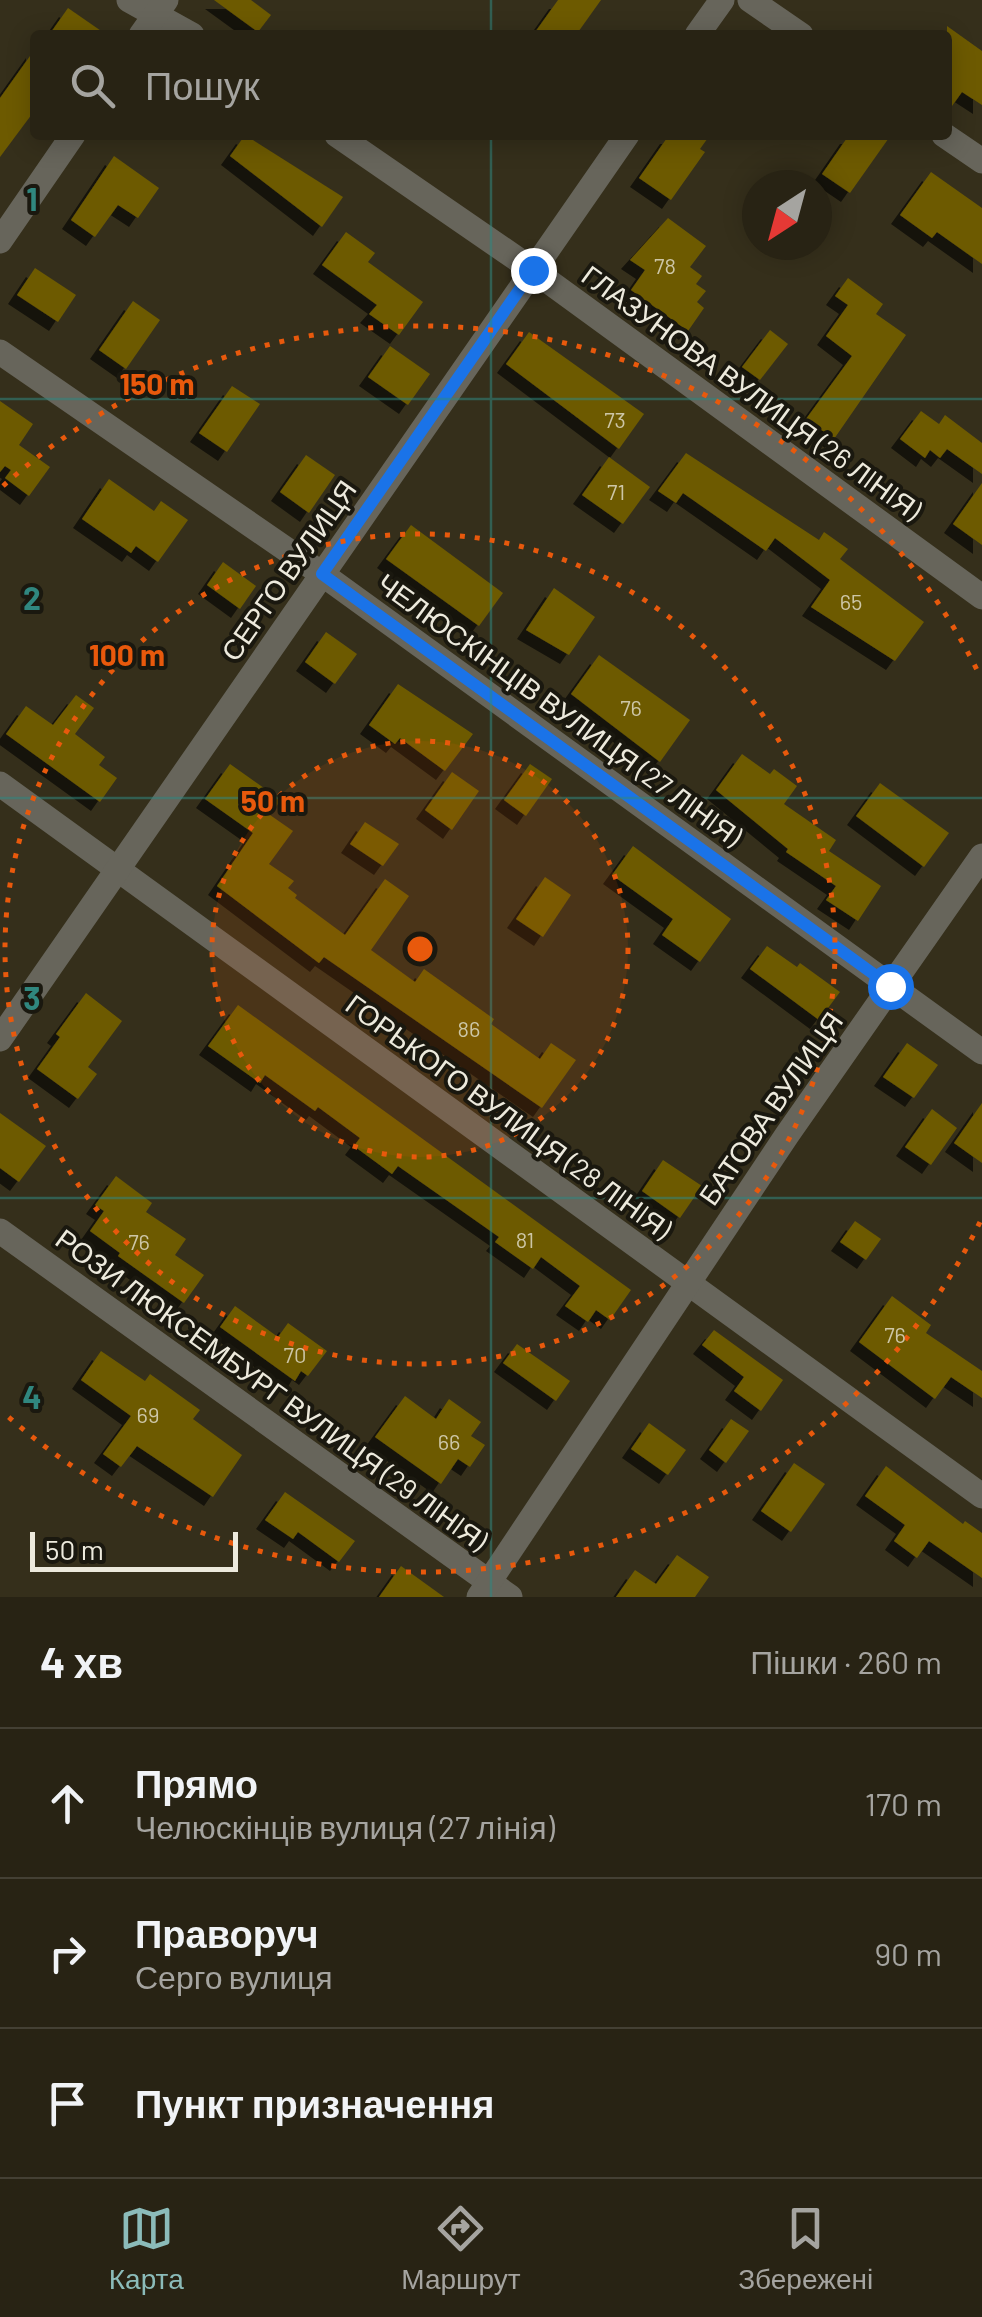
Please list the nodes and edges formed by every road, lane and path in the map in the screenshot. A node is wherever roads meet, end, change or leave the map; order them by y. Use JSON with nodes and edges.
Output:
{"nodes":[{"id":1,"x":129,"y":0,"type":"edge"},
{"id":2,"x":722,"y":0,"type":"edge"},
{"id":3,"x":750,"y":0,"type":"edge"},
{"id":4,"x":154,"y":17,"type":"edge"},
{"id":5,"x":181,"y":30,"type":"edge"},
{"id":6,"x":701,"y":30,"type":"edge"},
{"id":7,"x":794,"y":30,"type":"edge"},
{"id":8,"x":70,"y":140,"type":"edge"},
{"id":9,"x":344,"y":140,"type":"edge"},
{"id":10,"x":624,"y":140,"type":"edge"},
{"id":11,"x":951,"y":140,"type":"edge"},
{"id":12,"x":982,"y":161,"type":"edge"},
{"id":13,"x":0,"y":241,"type":"edge"},
{"id":14,"x":533,"y":270,"type":"junction"},
{"id":15,"x":0,"y":352,"type":"edge"},
{"id":16,"x":322,"y":574,"type":"junction"},
{"id":17,"x":982,"y":597,"type":"edge"},
{"id":18,"x":0,"y":784,"type":"edge"},
{"id":19,"x":982,"y":856,"type":"edge"},
{"id":20,"x":117,"y":870,"type":"junction"},
{"id":21,"x":890,"y":986,"type":"junction"},
{"id":22,"x":0,"y":1040,"type":"edge"},
{"id":23,"x":982,"y":1052,"type":"edge"},
{"id":24,"x":0,"y":1231,"type":"edge"},
{"id":25,"x":687,"y":1282,"type":"junction"},
{"id":26,"x":982,"y":1496,"type":"edge"},
{"id":27,"x":493,"y":1592,"type":"edge"}],
"edges":[{"from":1,"to":4,"type":"street"},
{"from":2,"to":6,"type":"street"},
{"from":3,"to":7,"type":"street"},
{"from":4,"to":5,"type":"street"},
{"from":8,"to":13,"type":"street"},
{"from":9,"to":14,"type":"street","name":"ГЛАЗУНОВА ВУЛИЦЯ (26 ЛIНIЯ)"},
{"from":10,"to":14,"type":"street","name":"СЕРГО ВУЛИЦЯ"},
{"from":11,"to":12,"type":"street"},
{"from":14,"to":16,"type":"street","name":"СЕРГО ВУЛИЦЯ"},
{"from":14,"to":17,"type":"street","name":"ГЛАЗУНОВА ВУЛИЦЯ (26 ЛIНIЯ)"},
{"from":15,"to":16,"type":"street","name":"ЧЕЛЮСКІНЦІВ ВУЛИЦЯ (27 ЛIНIЯ)"},
{"from":16,"to":20,"type":"street","name":"СЕРГО ВУЛИЦЯ"},
{"from":16,"to":21,"type":"street","name":"ЧЕЛЮСКІНЦІВ ВУЛИЦЯ (27 ЛIНIЯ)"},
{"from":18,"to":20,"type":"street","name":"ГОРЬКОГО ВУЛИЦЯ (28 ЛIНIЯ)"},
{"from":19,"to":21,"type":"street","name":"БАТОВА ВУЛИЦЯ"},
{"from":20,"to":22,"type":"street","name":"СЕРГО ВУЛИЦЯ"},
{"from":20,"to":25,"type":"street","name":"ГОРЬКОГО ВУЛИЦЯ (28 ЛIНIЯ)"},
{"from":21,"to":23,"type":"street","name":"ЧЕЛЮСКІНЦІВ ВУЛИЦЯ (27 ЛIНIЯ)"},
{"from":21,"to":25,"type":"street","name":"БАТОВА ВУЛИЦЯ"},
{"from":24,"to":27,"type":"street","name":"РОЗИ ЛЮКСЕМБУРГ ВУЛИЦЯ (29 ЛIНIЯ)"},
{"from":25,"to":26,"type":"street","name":"ГОРЬКОГО ВУЛИЦЯ (28 ЛIНIЯ)"},
{"from":25,"to":27,"type":"street","name":"БАТОВА ВУЛИЦЯ"}]}
